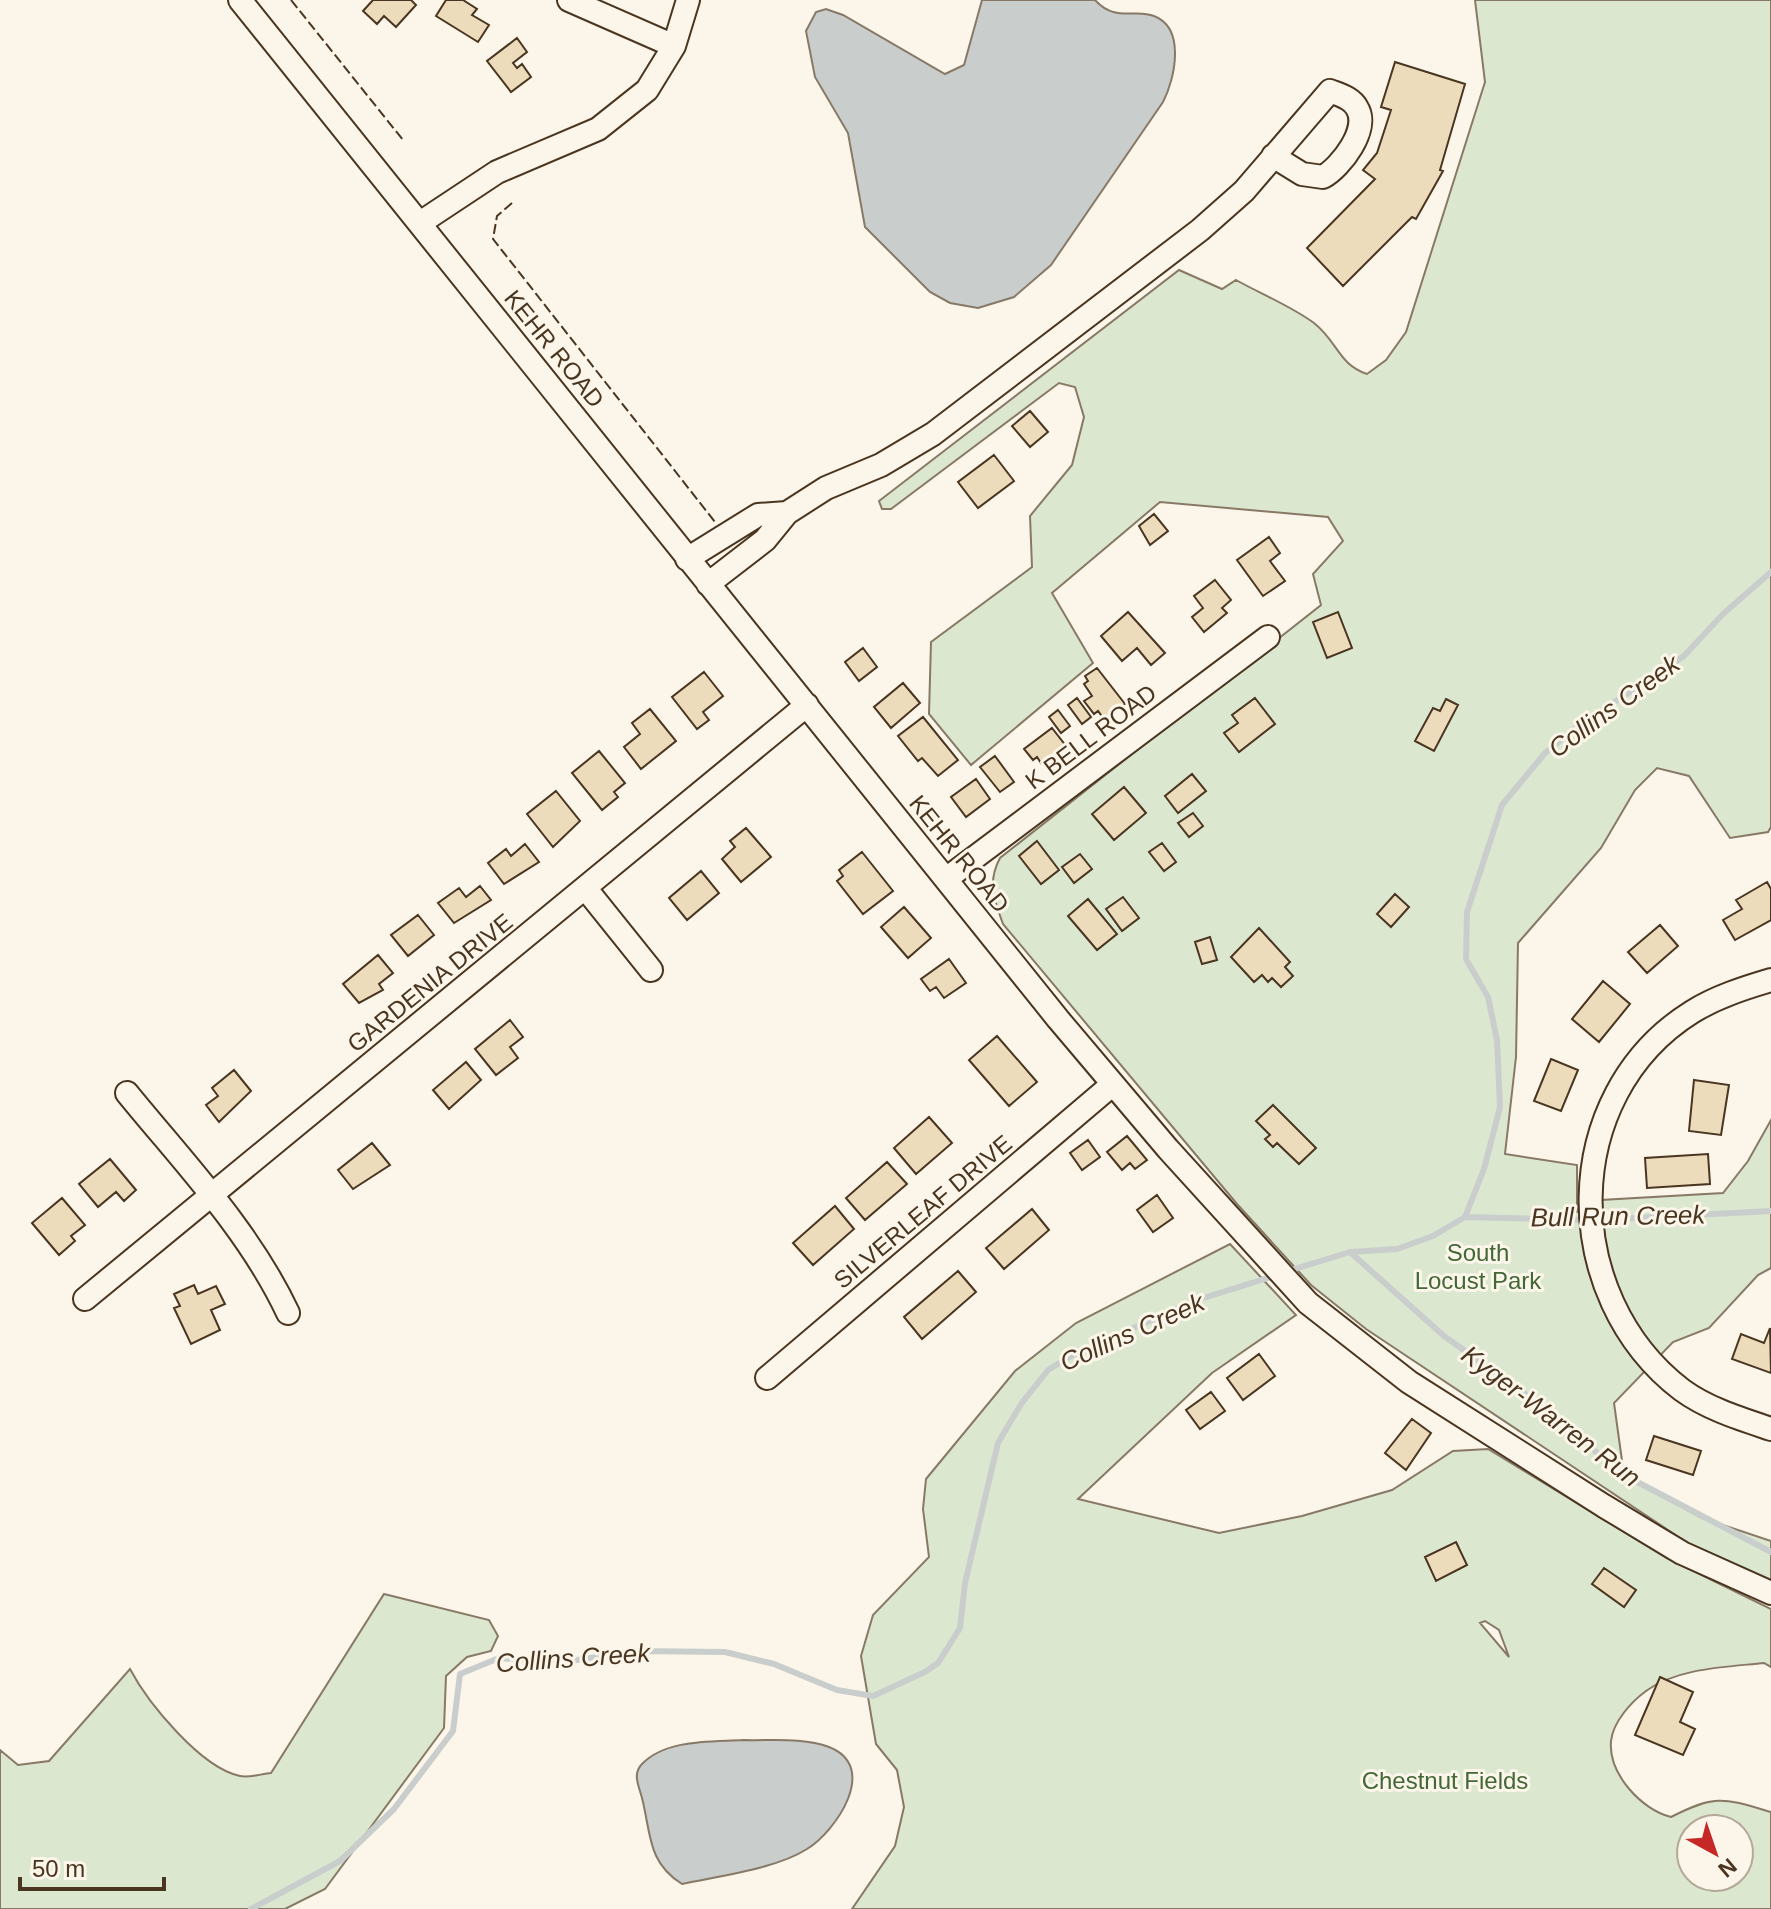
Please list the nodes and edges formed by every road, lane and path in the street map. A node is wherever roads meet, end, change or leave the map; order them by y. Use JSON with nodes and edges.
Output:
{"nodes":[{"id":1,"x":240,"y":0,"type":"edge"},
{"id":2,"x":569,"y":0,"type":"edge"},
{"id":3,"x":688,"y":0,"type":"edge"},
{"id":4,"x":674,"y":46,"type":"junction"},
{"id":5,"x":1273,"y":156,"type":"dead end"},
{"id":6,"x":420,"y":223,"type":"junction"},
{"id":7,"x":787,"y":513,"type":"junction"},
{"id":8,"x":687,"y":559,"type":"junction"},
{"id":9,"x":708,"y":584,"type":"junction"},
{"id":10,"x":1268,"y":637,"type":"dead end"},
{"id":11,"x":807,"y":705,"type":"junction"},
{"id":12,"x":946,"y":879,"type":"junction"},
{"id":13,"x":586,"y":889,"type":"junction"},
{"id":14,"x":651,"y":970,"type":"dead end"},
{"id":15,"x":1771,"y":980,"type":"edge"},
{"id":16,"x":1113,"y":1084,"type":"junction"},
{"id":17,"x":127,"y":1093,"type":"dead end"},
{"id":18,"x":211,"y":1196,"type":"junction"},
{"id":19,"x":85,"y":1299,"type":"dead end"},
{"id":20,"x":288,"y":1313,"type":"dead end"},
{"id":21,"x":767,"y":1378,"type":"dead end"},
{"id":22,"x":1771,"y":1429,"type":"edge"},
{"id":23,"x":1771,"y":1593,"type":"edge"}],
"edges":[{"from":1,"to":6,"type":"street","name":"KEHR ROAD"},
{"from":2,"to":4,"type":"street"},
{"from":3,"to":4,"type":"street"},
{"from":4,"to":6,"type":"street"},
{"from":5,"to":7,"type":"street"},
{"from":6,"to":8,"type":"street","name":"KEHR ROAD"},
{"from":7,"to":8,"type":"street"},
{"from":7,"to":9,"type":"street"},
{"from":8,"to":9,"type":"street","name":"KEHR ROAD"},
{"from":9,"to":11,"type":"street","name":"KEHR ROAD"},
{"from":10,"to":12,"type":"street","name":"K BELL ROAD"},
{"from":11,"to":12,"type":"street","name":"KEHR ROAD"},
{"from":11,"to":13,"type":"street","name":"GARDENIA DRIVE"},
{"from":12,"to":16,"type":"street","name":"KEHR ROAD"},
{"from":13,"to":14,"type":"street"},
{"from":13,"to":18,"type":"street","name":"GARDENIA DRIVE"},
{"from":15,"to":22,"type":"street"},
{"from":16,"to":21,"type":"street","name":"SILVERLEAF DRIVE"},
{"from":16,"to":23,"type":"street","name":"KEHR ROAD"},
{"from":17,"to":18,"type":"street"},
{"from":18,"to":19,"type":"street","name":"GARDENIA DRIVE"},
{"from":18,"to":20,"type":"street"}]}
